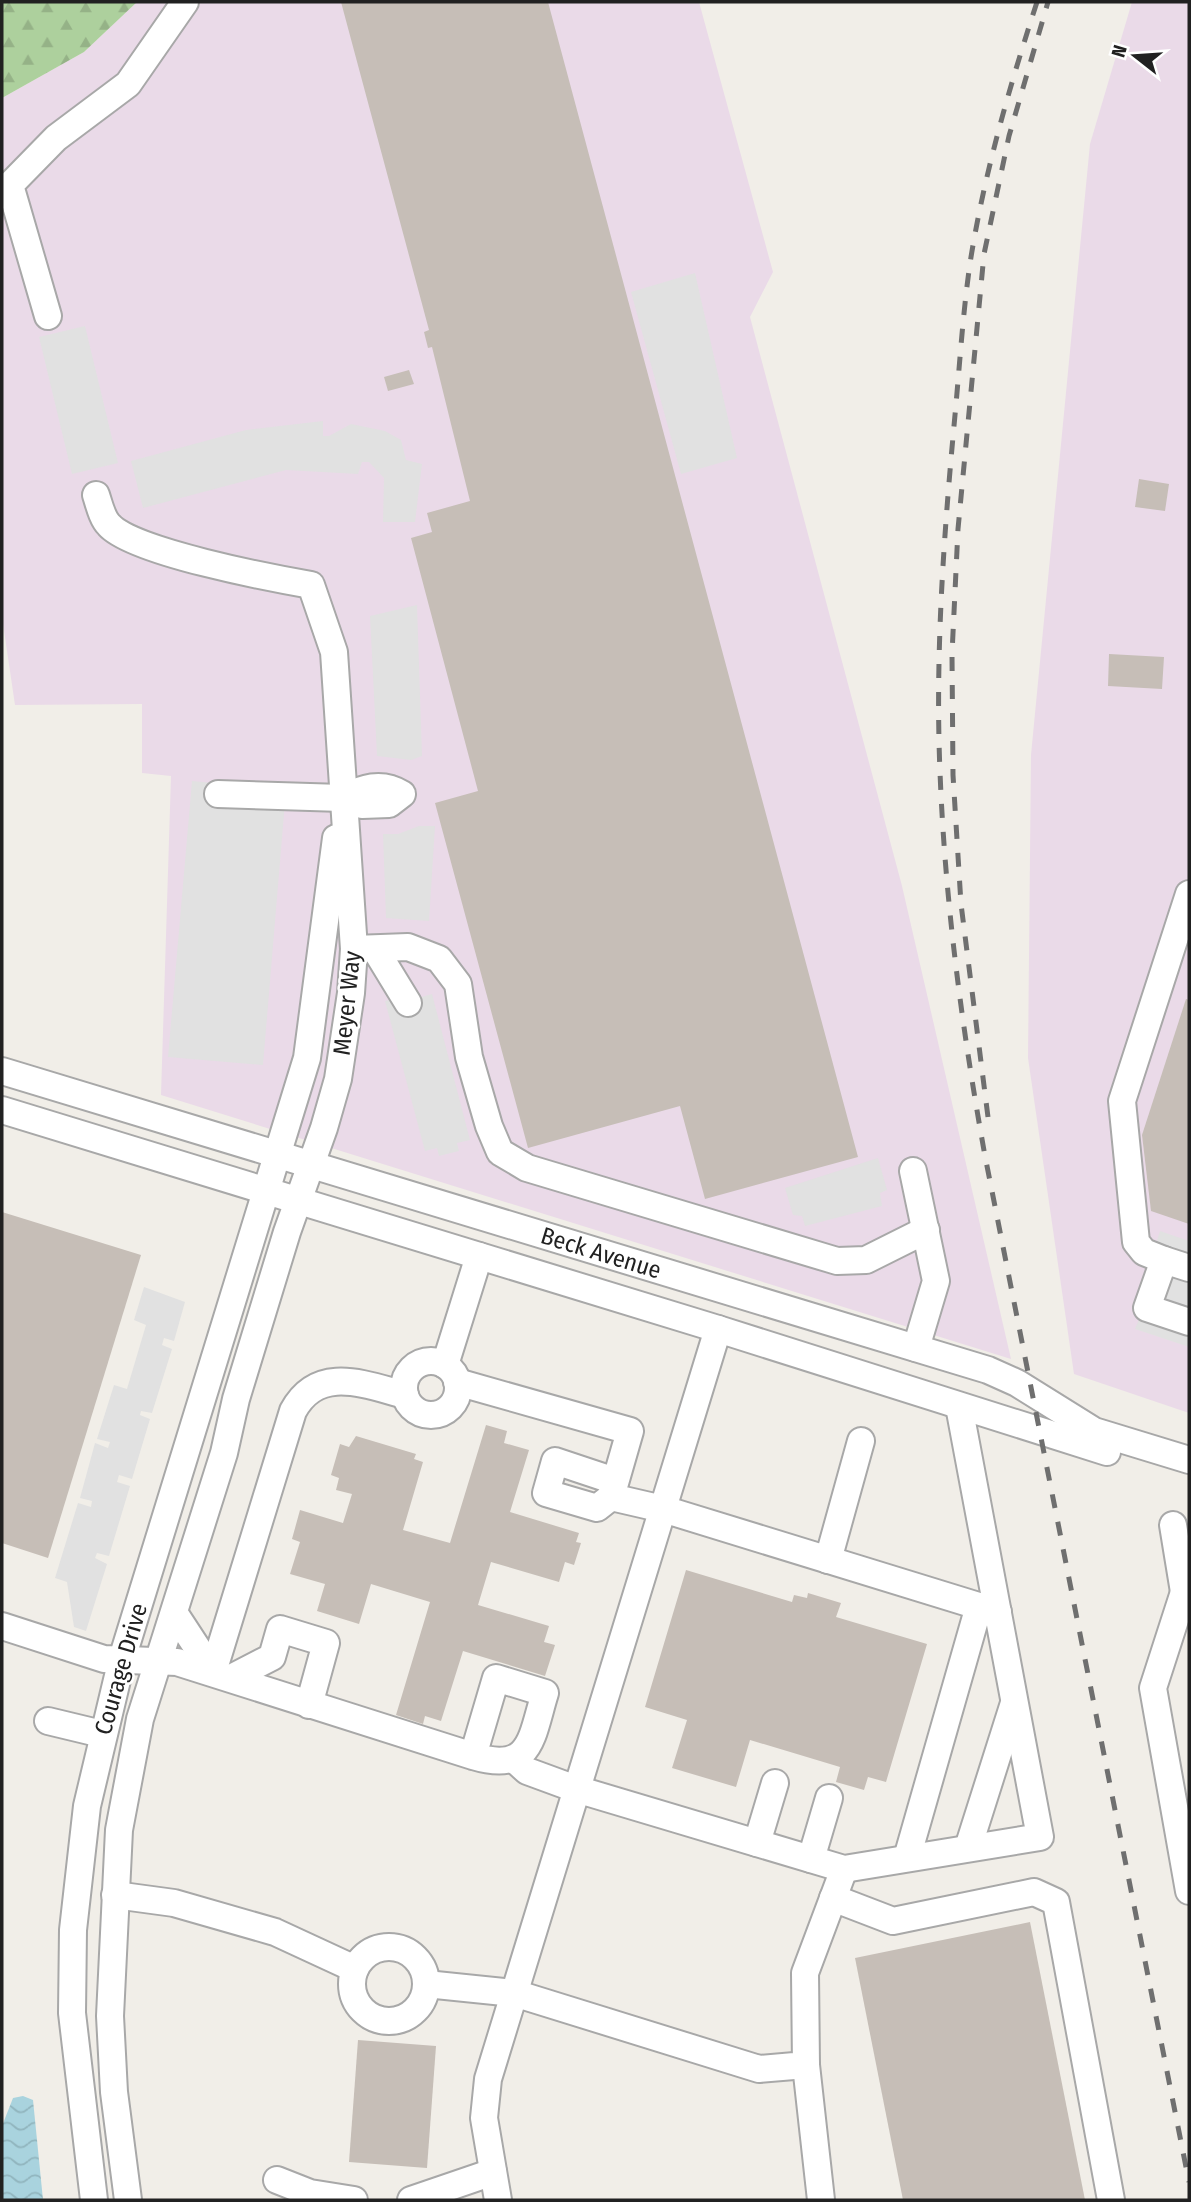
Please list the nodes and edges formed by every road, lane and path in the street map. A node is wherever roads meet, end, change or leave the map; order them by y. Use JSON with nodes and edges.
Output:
{"nodes":[{"id":1,"x":186,"y":2,"type":"edge"},
{"id":2,"x":6,"y":190,"type":"edge"},
{"id":3,"x":48,"y":316,"type":"dead end"},
{"id":4,"x":96,"y":495,"type":"dead end"},
{"id":5,"x":218,"y":794,"type":"dead end"},
{"id":6,"x":342,"y":798,"type":"junction"},
{"id":7,"x":1189,"y":894,"type":"edge"},
{"id":8,"x":408,"y":947,"type":"junction"},
{"id":9,"x":1181,"y":947,"type":"edge"},
{"id":10,"x":364,"y":949,"type":"junction"},
{"id":11,"x":2,"y":1071,"type":"edge"},
{"id":12,"x":2,"y":1110,"type":"edge"},
{"id":13,"x":278,"y":1155,"type":"junction"},
{"id":14,"x":311,"y":1165,"type":"junction"},
{"id":15,"x":913,"y":1171,"type":"dead end"},
{"id":16,"x":266,"y":1191,"type":"junction"},
{"id":17,"x":298,"y":1201,"type":"junction"},
{"id":18,"x":926,"y":1230,"type":"junction"},
{"id":19,"x":479,"y":1256,"type":"junction"},
{"id":20,"x":1164,"y":1260,"type":"junction"},
{"id":21,"x":1189,"y":1268,"type":"edge"},
{"id":22,"x":1189,"y":1322,"type":"edge"},
{"id":23,"x":719,"y":1329,"type":"junction"},
{"id":24,"x":916,"y":1349,"type":"junction"},
{"id":25,"x":451,"y":1373,"type":"junction"},
{"id":26,"x":405,"y":1395,"type":"junction"},
{"id":27,"x":959,"y":1406,"type":"junction"},
{"id":28,"x":861,"y":1441,"type":"dead end"},
{"id":29,"x":1189,"y":1460,"type":"edge"},
{"id":30,"x":1189,"y":1477,"type":"edge"},
{"id":31,"x":663,"y":1510,"type":"junction"},
{"id":32,"x":1173,"y":1525,"type":"dead end"},
{"id":33,"x":828,"y":1560,"type":"junction"},
{"id":34,"x":1186,"y":1592,"type":"edge"},
{"id":35,"x":989,"y":1609,"type":"junction"},
{"id":36,"x":175,"y":1614,"type":"junction"},
{"id":37,"x":2,"y":1626,"type":"edge"},
{"id":38,"x":122,"y":1659,"type":"junction"},
{"id":39,"x":158,"y":1660,"type":"junction"},
{"id":40,"x":222,"y":1675,"type":"junction"},
{"id":41,"x":1015,"y":1701,"type":"junction"},
{"id":42,"x":309,"y":1705,"type":"junction"},
{"id":43,"x":48,"y":1721,"type":"dead end"},
{"id":44,"x":102,"y":1734,"type":"junction"},
{"id":45,"x":473,"y":1756,"type":"junction"},
{"id":46,"x":515,"y":1760,"type":"junction"},
{"id":47,"x":775,"y":1783,"type":"dead end"},
{"id":48,"x":576,"y":1789,"type":"junction"},
{"id":49,"x":829,"y":1798,"type":"dead end"},
{"id":50,"x":757,"y":1843,"type":"junction"},
{"id":51,"x":968,"y":1849,"type":"junction"},
{"id":52,"x":907,"y":1858,"type":"junction"},
{"id":53,"x":811,"y":1859,"type":"junction"},
{"id":54,"x":844,"y":1868,"type":"junction"},
{"id":55,"x":1189,"y":1891,"type":"edge"},
{"id":56,"x":115,"y":1895,"type":"junction"},
{"id":57,"x":833,"y":1898,"type":"junction"},
{"id":58,"x":355,"y":1969,"type":"junction"},
{"id":59,"x":426,"y":1984,"type":"junction"},
{"id":60,"x":514,"y":1993,"type":"junction"},
{"id":61,"x":806,"y":2065,"type":"junction"},
{"id":62,"x":493,"y":2172,"type":"junction"},
{"id":63,"x":277,"y":2180,"type":"dead end"},
{"id":64,"x":94,"y":2200,"type":"edge"},
{"id":65,"x":128,"y":2200,"type":"edge"},
{"id":66,"x":354,"y":2200,"type":"edge"},
{"id":67,"x":411,"y":2200,"type":"edge"},
{"id":68,"x":498,"y":2200,"type":"edge"},
{"id":69,"x":821,"y":2200,"type":"edge"},
{"id":70,"x":1111,"y":2200,"type":"edge"}],
"edges":[{"from":1,"to":2,"type":"street"},
{"from":2,"to":3,"type":"street"},
{"from":4,"to":6,"type":"street","name":"Meyer Way"},
{"from":5,"to":6,"type":"street"},
{"from":6,"to":10,"type":"street","name":"Meyer Way"},
{"from":6,"to":13,"type":"street","name":"Meyer Way"},
{"from":7,"to":9,"type":"street"},
{"from":8,"to":10,"type":"street"},
{"from":8,"to":10,"type":"street"},
{"from":8,"to":18,"type":"street"},
{"from":9,"to":20,"type":"street"},
{"from":10,"to":14,"type":"street","name":"Meyer Way"},
{"from":11,"to":13,"type":"street","name":"Beck Avenue"},
{"from":12,"to":16,"type":"street","name":"Beck Avenue"},
{"from":13,"to":14,"type":"street","name":"Beck Avenue"},
{"from":13,"to":16,"type":"street","name":"Courage Drive"},
{"from":14,"to":17,"type":"street","name":"Meyer Way"},
{"from":14,"to":24,"type":"street","name":"Beck Avenue"},
{"from":15,"to":18,"type":"street"},
{"from":16,"to":17,"type":"street","name":"Beck Avenue"},
{"from":16,"to":38,"type":"street","name":"Courage Drive"},
{"from":17,"to":19,"type":"street","name":"Beck Avenue"},
{"from":17,"to":36,"type":"street","name":"Courage Drive"},
{"from":18,"to":24,"type":"street"},
{"from":19,"to":23,"type":"street","name":"Beck Avenue"},
{"from":19,"to":25,"type":"street"},
{"from":20,"to":21,"type":"street"},
{"from":20,"to":22,"type":"street"},
{"from":23,"to":27,"type":"street","name":"Beck Avenue"},
{"from":23,"to":31,"type":"street"},
{"from":24,"to":29,"type":"street","name":"Beck Avenue"},
{"from":25,"to":26,"type":"street"},
{"from":25,"to":26,"type":"street"},
{"from":25,"to":31,"type":"street"},
{"from":26,"to":40,"type":"street"},
{"from":27,"to":30,"type":"street","name":"Beck Avenue"},
{"from":27,"to":35,"type":"street"},
{"from":28,"to":33,"type":"street"},
{"from":31,"to":33,"type":"street"},
{"from":31,"to":48,"type":"street"},
{"from":32,"to":34,"type":"street"},
{"from":33,"to":35,"type":"street"},
{"from":34,"to":55,"type":"street"},
{"from":35,"to":41,"type":"street"},
{"from":35,"to":52,"type":"street"},
{"from":36,"to":39,"type":"street","name":"Courage Drive"},
{"from":36,"to":40,"type":"street"},
{"from":37,"to":38,"type":"street"},
{"from":38,"to":39,"type":"street"},
{"from":38,"to":44,"type":"street","name":"Courage Drive"},
{"from":39,"to":40,"type":"street"},
{"from":39,"to":56,"type":"street","name":"Courage Drive"},
{"from":40,"to":42,"type":"street"},
{"from":40,"to":42,"type":"street"},
{"from":41,"to":51,"type":"street"},
{"from":41,"to":51,"type":"street"},
{"from":42,"to":45,"type":"street"},
{"from":43,"to":44,"type":"street"},
{"from":44,"to":64,"type":"street","name":"Courage Drive"},
{"from":45,"to":46,"type":"street"},
{"from":45,"to":46,"type":"street"},
{"from":46,"to":48,"type":"street"},
{"from":47,"to":50,"type":"street"},
{"from":48,"to":50,"type":"street"},
{"from":48,"to":60,"type":"street"},
{"from":49,"to":53,"type":"street"},
{"from":50,"to":53,"type":"street"},
{"from":51,"to":52,"type":"street"},
{"from":52,"to":54,"type":"street"},
{"from":53,"to":54,"type":"street"},
{"from":54,"to":57,"type":"street"},
{"from":56,"to":58,"type":"street"},
{"from":56,"to":65,"type":"street","name":"Courage Drive"},
{"from":57,"to":61,"type":"street"},
{"from":57,"to":70,"type":"street"},
{"from":58,"to":59,"type":"street"},
{"from":58,"to":59,"type":"street"},
{"from":59,"to":60,"type":"street"},
{"from":60,"to":61,"type":"street"},
{"from":60,"to":62,"type":"street"},
{"from":61,"to":69,"type":"street"},
{"from":62,"to":67,"type":"street"},
{"from":62,"to":68,"type":"street"},
{"from":63,"to":66,"type":"street"}]}
